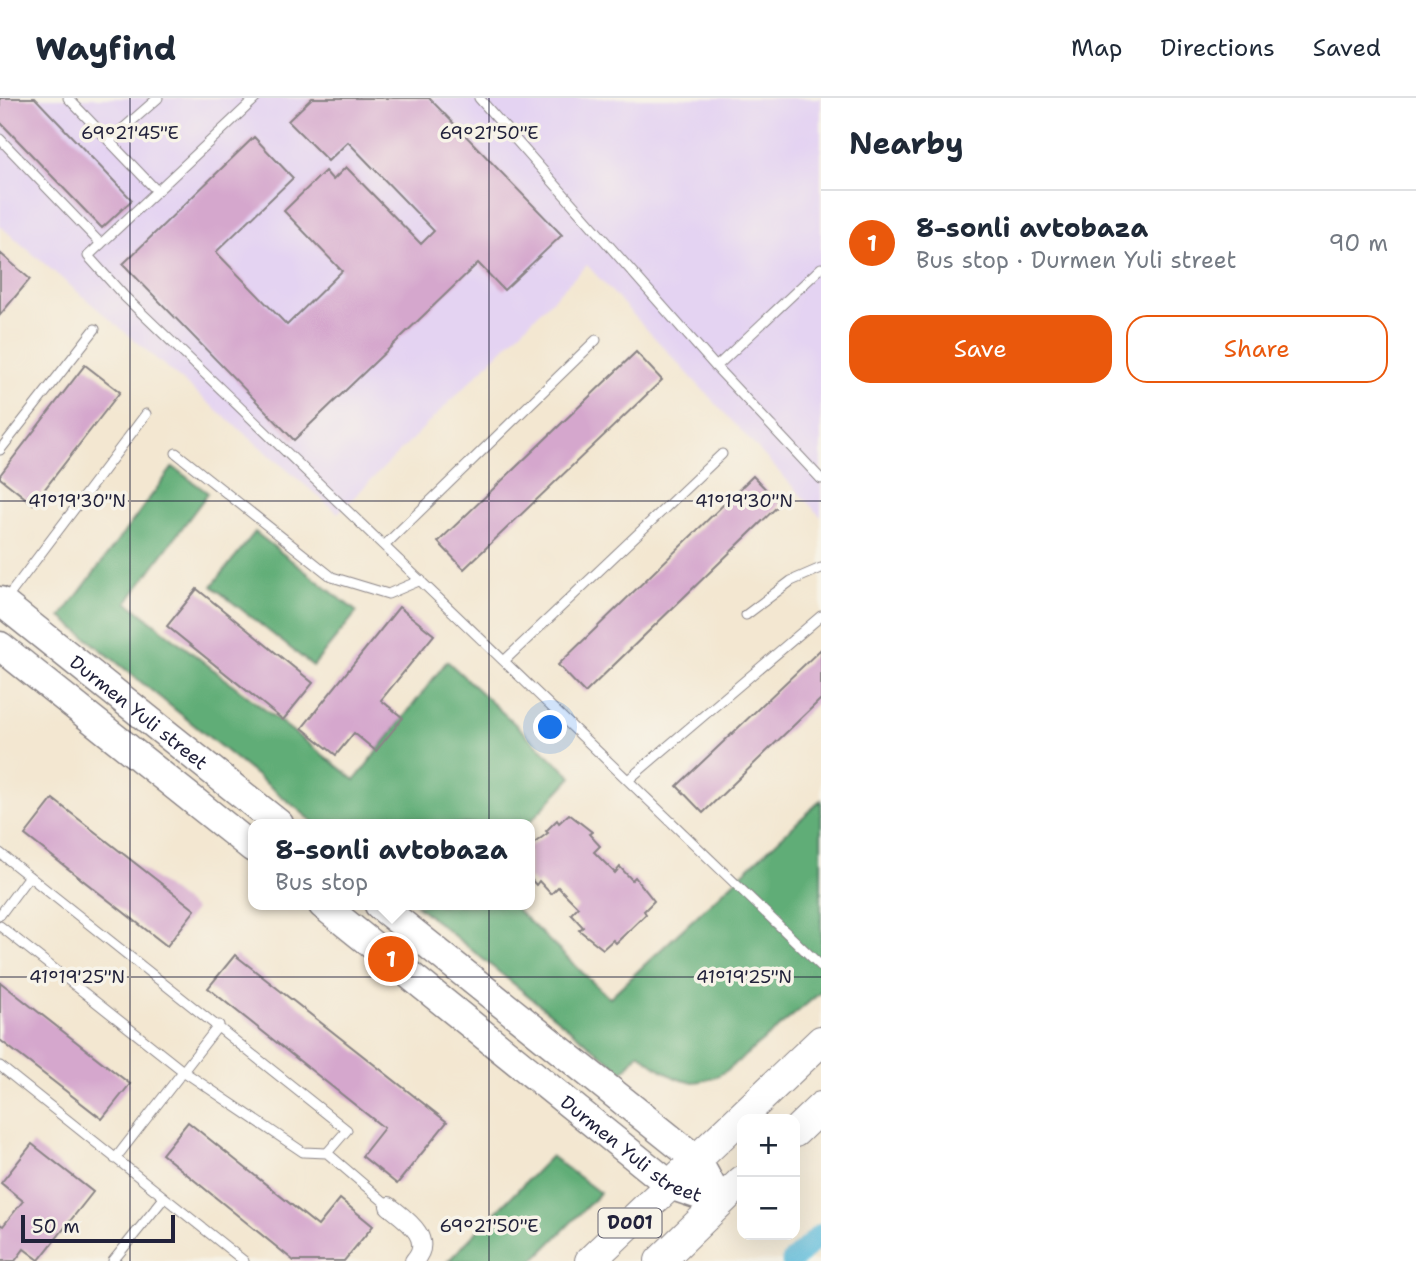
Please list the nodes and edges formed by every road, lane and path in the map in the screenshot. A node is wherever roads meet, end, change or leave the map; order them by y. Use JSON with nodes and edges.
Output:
{"nodes":[{"id":1,"x":68,"y":98,"type":"edge"},
{"id":2,"x":158,"y":98,"type":"edge"},
{"id":3,"x":256,"y":98,"type":"edge"},
{"id":4,"x":479,"y":98,"type":"edge"},
{"id":5,"x":0,"y":139,"type":"edge"},
{"id":6,"x":109,"y":141,"type":"junction"},
{"id":7,"x":157,"y":191,"type":"junction"},
{"id":8,"x":102,"y":244,"type":"junction"},
{"id":9,"x":821,"y":268,"type":"edge"},
{"id":10,"x":95,"y":330,"type":"dead end"},
{"id":11,"x":596,"y":340,"type":"dead end"},
{"id":12,"x":716,"y":367,"type":"junction"},
{"id":13,"x":146,"y":414,"type":"dead end"},
{"id":14,"x":0,"y":450,"type":"edge"},
{"id":15,"x":176,"y":453,"type":"dead end"},
{"id":16,"x":722,"y":454,"type":"dead end"},
{"id":17,"x":821,"y":479,"type":"edge"},
{"id":18,"x":385,"y":545,"type":"junction"},
{"id":19,"x":821,"y":568,"type":"edge"},
{"id":20,"x":421,"y":580,"type":"junction"},
{"id":21,"x":2,"y":602,"type":"edge"},
{"id":22,"x":746,"y":615,"type":"dead end"},
{"id":23,"x":821,"y":616,"type":"edge"},
{"id":24,"x":0,"y":646,"type":"edge"},
{"id":25,"x":504,"y":661,"type":"junction"},
{"id":26,"x":628,"y":780,"type":"junction"},
{"id":27,"x":273,"y":819,"type":"edge"},
{"id":28,"x":248,"y":844,"type":"edge"},
{"id":29,"x":0,"y":853,"type":"edge"},
{"id":30,"x":29,"y":876,"type":"junction"},
{"id":31,"x":329,"y":910,"type":"edge"},
{"id":32,"x":385,"y":910,"type":"edge"},
{"id":33,"x":0,"y":915,"type":"edge"},
{"id":34,"x":0,"y":926,"type":"edge"},
{"id":35,"x":821,"y":966,"type":"edge"},
{"id":36,"x":219,"y":1025,"type":"junction"},
{"id":37,"x":821,"y":1041,"type":"edge"},
{"id":38,"x":0,"y":1066,"type":"edge"},
{"id":39,"x":183,"y":1071,"type":"junction"},
{"id":40,"x":821,"y":1107,"type":"edge"},
{"id":41,"x":800,"y":1127,"type":"edge"},
{"id":42,"x":327,"y":1153,"type":"junction"},
{"id":43,"x":115,"y":1159,"type":"junction"},
{"id":44,"x":697,"y":1160,"type":"junction"},
{"id":45,"x":670,"y":1185,"type":"junction"},
{"id":46,"x":737,"y":1186,"type":"edge"},
{"id":47,"x":164,"y":1198,"type":"junction"},
{"id":48,"x":720,"y":1202,"type":"junction"},
{"id":49,"x":389,"y":1206,"type":"joint"},
{"id":50,"x":113,"y":1261,"type":"edge"},
{"id":51,"x":244,"y":1261,"type":"edge"},
{"id":52,"x":414,"y":1261,"type":"edge"},
{"id":53,"x":590,"y":1261,"type":"edge"},
{"id":54,"x":660,"y":1261,"type":"edge"}],
"edges":[{"from":1,"to":6,"type":"lane"},
{"from":2,"to":6,"type":"lane"},
{"from":3,"to":7,"type":"lane"},
{"from":4,"to":12,"type":"lane"},
{"from":5,"to":8,"type":"lane"},
{"from":6,"to":7,"type":"lane"},
{"from":7,"to":8,"type":"lane"},
{"from":8,"to":18,"type":"lane"},
{"from":9,"to":12,"type":"lane"},
{"from":10,"to":14,"type":"lane"},
{"from":11,"to":18,"type":"lane"},
{"from":12,"to":17,"type":"lane"},
{"from":13,"to":21,"type":"lane"},
{"from":15,"to":20,"type":"lane"},
{"from":16,"to":25,"type":"lane"},
{"from":18,"to":20,"type":"lane"},
{"from":19,"to":22,"type":"lane"},
{"from":20,"to":25,"type":"lane"},
{"from":21,"to":27,"type":"main road","name":"Durmen Yuli street"},
{"from":23,"to":26,"type":"lane"},
{"from":24,"to":28,"type":"main road","name":"Durmen Yuli street"},
{"from":25,"to":26,"type":"lane"},
{"from":26,"to":35,"type":"lane"},
{"from":29,"to":30,"type":"lane"},
{"from":30,"to":33,"type":"lane"},
{"from":30,"to":36,"type":"lane"},
{"from":31,"to":45,"type":"main road","name":"Durmen Yuli street"},
{"from":32,"to":44,"type":"main road","name":"Durmen Yuli street"},
{"from":34,"to":39,"type":"lane"},
{"from":36,"to":39,"type":"lane"},
{"from":36,"to":42,"type":"lane"},
{"from":37,"to":44,"type":"highway","number":"D001"},
{"from":38,"to":43,"type":"lane"},
{"from":39,"to":42,"type":"lane"},
{"from":39,"to":43,"type":"lane"},
{"from":40,"to":41,"type":"highway"},
{"from":42,"to":49,"type":"lane"},
{"from":43,"to":47,"type":"lane"},
{"from":44,"to":45,"type":"highway","number":"D001"},
{"from":44,"to":48,"type":"main road","name":"Durmen Yuli street"},
{"from":45,"to":48,"type":"main road","name":"Durmen Yuli street"},
{"from":45,"to":53,"type":"highway","number":"D001"},
{"from":46,"to":48,"type":"highway","number":"D001"},
{"from":47,"to":50,"type":"lane"},
{"from":47,"to":51,"type":"lane"},
{"from":48,"to":54,"type":"highway","number":"D001"},
{"from":49,"to":52,"type":"street"}]}
